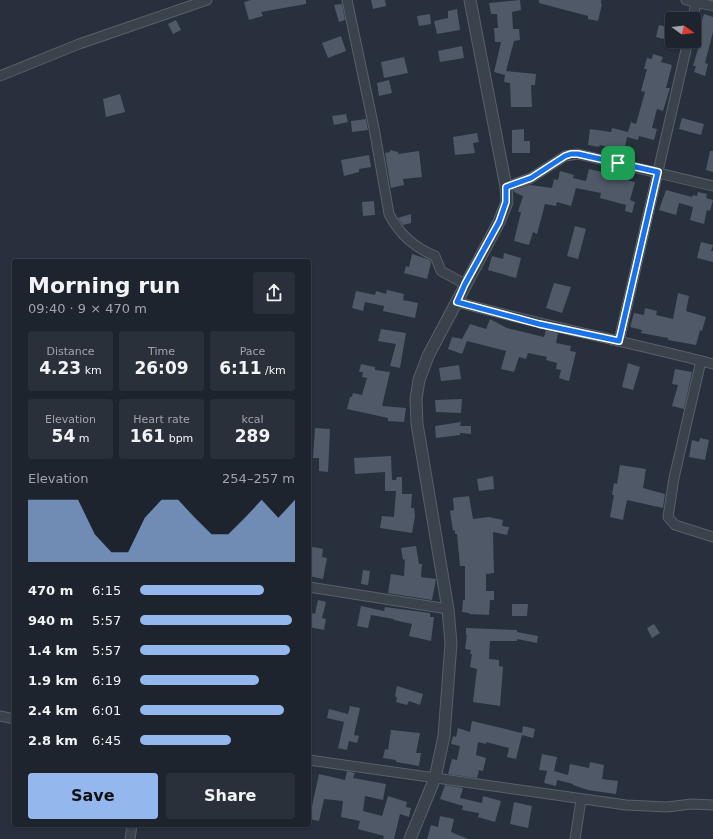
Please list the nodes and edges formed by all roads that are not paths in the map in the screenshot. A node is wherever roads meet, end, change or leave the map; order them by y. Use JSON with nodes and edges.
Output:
{"nodes":[{"id":1,"x":207,"y":0,"type":"edge"},
{"id":2,"x":347,"y":0,"type":"edge"},
{"id":3,"x":470,"y":0,"type":"edge"},
{"id":4,"x":686,"y":0,"type":"edge"},
{"id":5,"x":696,"y":2,"type":"junction"},
{"id":6,"x":713,"y":6,"type":"edge"},
{"id":7,"x":694,"y":12,"type":"edge"},
{"id":8,"x":686,"y":48,"type":"edge"},
{"id":9,"x":0,"y":76,"type":"edge"},
{"id":10,"x":658,"y":172,"type":"junction"},
{"id":11,"x":713,"y":186,"type":"edge"},
{"id":12,"x":506,"y":187,"type":"junction"},
{"id":13,"x":465,"y":284,"type":"junction"},
{"id":14,"x":457,"y":302,"type":"junction"},
{"id":15,"x":619,"y":341,"type":"junction"},
{"id":16,"x":701,"y":361,"type":"junction"},
{"id":17,"x":713,"y":364,"type":"edge"},
{"id":18,"x":713,"y":537,"type":"edge"},
{"id":19,"x":311,"y":588,"type":"edge"},
{"id":20,"x":448,"y":609,"type":"junction"},
{"id":21,"x":0,"y":716,"type":"edge"},
{"id":22,"x":12,"y":718,"type":"edge"},
{"id":23,"x":311,"y":760,"type":"edge"},
{"id":24,"x":435,"y":778,"type":"junction"},
{"id":25,"x":581,"y":800,"type":"junction"},
{"id":26,"x":713,"y":805,"type":"edge"},
{"id":27,"x":132,"y":827,"type":"edge"},
{"id":28,"x":130,"y":839,"type":"edge"},
{"id":29,"x":410,"y":839,"type":"edge"},
{"id":30,"x":575,"y":839,"type":"edge"}],
"edges":[{"from":1,"to":9,"type":"street"},
{"from":2,"to":13,"type":"street"},
{"from":3,"to":12,"type":"street"},
{"from":4,"to":5,"type":"street"},
{"from":5,"to":6,"type":"street"},
{"from":5,"to":7,"type":"street"},
{"from":8,"to":10,"type":"street"},
{"from":10,"to":11,"type":"street"},
{"from":10,"to":12,"type":"street"},
{"from":10,"to":15,"type":"street"},
{"from":12,"to":13,"type":"street"},
{"from":13,"to":14,"type":"street"},
{"from":14,"to":15,"type":"street"},
{"from":14,"to":20,"type":"street"},
{"from":15,"to":16,"type":"street"},
{"from":16,"to":17,"type":"street"},
{"from":16,"to":18,"type":"street"},
{"from":19,"to":20,"type":"street"},
{"from":20,"to":24,"type":"street"},
{"from":21,"to":22,"type":"street"},
{"from":23,"to":24,"type":"street"},
{"from":24,"to":25,"type":"street"},
{"from":24,"to":29,"type":"street"},
{"from":25,"to":26,"type":"street"},
{"from":25,"to":30,"type":"street"},
{"from":27,"to":28,"type":"street"}]}
